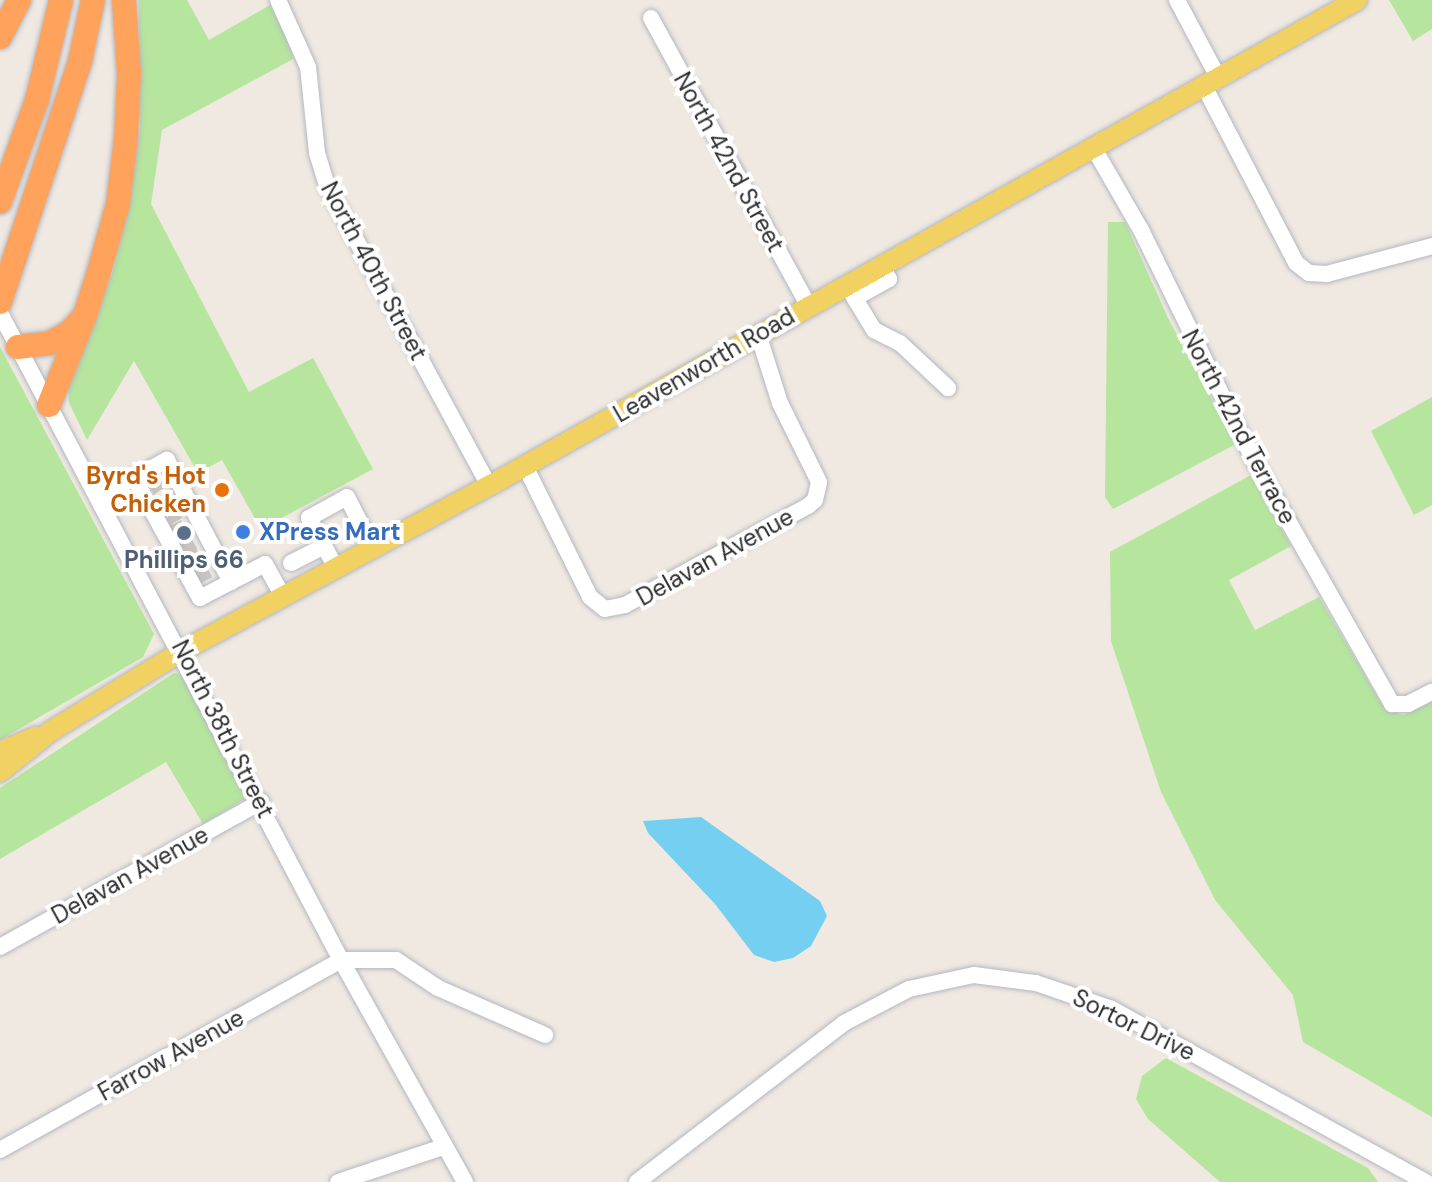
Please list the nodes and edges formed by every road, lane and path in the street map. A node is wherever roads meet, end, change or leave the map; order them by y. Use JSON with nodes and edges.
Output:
{"nodes":[{"id":1,"x":19,"y":0,"type":"edge"},
{"id":2,"x":61,"y":0,"type":"edge"},
{"id":3,"x":93,"y":0,"type":"edge"},
{"id":4,"x":124,"y":0,"type":"edge"},
{"id":5,"x":278,"y":0,"type":"edge"},
{"id":6,"x":1177,"y":0,"type":"edge"},
{"id":7,"x":1357,"y":0,"type":"edge"},
{"id":8,"x":651,"y":18,"type":"dead end"},
{"id":9,"x":0,"y":37,"type":"edge"},
{"id":10,"x":1211,"y":82,"type":"junction"},
{"id":11,"x":1093,"y":147,"type":"junction"},
{"id":12,"x":0,"y":202,"type":"edge"},
{"id":13,"x":1432,"y":246,"type":"edge"},
{"id":14,"x":850,"y":291,"type":"junction"},
{"id":15,"x":0,"y":302,"type":"edge"},
{"id":16,"x":808,"y":305,"type":"junction"},
{"id":17,"x":0,"y":313,"type":"edge"},
{"id":18,"x":85,"y":315,"type":"junction"},
{"id":19,"x":758,"y":334,"type":"junction"},
{"id":20,"x":18,"y":347,"type":"junction"},
{"id":21,"x":948,"y":388,"type":"dead end"},
{"id":22,"x":49,"y":405,"type":"junction"},
{"id":23,"x":525,"y":466,"type":"junction"},
{"id":24,"x":152,"y":482,"type":"junction"},
{"id":25,"x":489,"y":486,"type":"junction"},
{"id":26,"x":100,"y":497,"type":"junction"},
{"id":27,"x":185,"y":536,"type":"junction"},
{"id":28,"x":324,"y":546,"type":"junction"},
{"id":29,"x":373,"y":548,"type":"junction"},
{"id":30,"x":291,"y":563,"type":"dead end"},
{"id":31,"x":336,"y":568,"type":"junction"},
{"id":32,"x":231,"y":582,"type":"junction"},
{"id":33,"x":283,"y":596,"type":"junction"},
{"id":34,"x":182,"y":651,"type":"junction"},
{"id":35,"x":1432,"y":692,"type":"edge"},
{"id":36,"x":51,"y":731,"type":"junction"},
{"id":37,"x":0,"y":752,"type":"edge"},
{"id":38,"x":0,"y":772,"type":"edge"},
{"id":39,"x":261,"y":802,"type":"junction"},
{"id":40,"x":0,"y":947,"type":"edge"},
{"id":41,"x":341,"y":960,"type":"junction"},
{"id":42,"x":545,"y":1035,"type":"dead end"},
{"id":43,"x":443,"y":1147,"type":"junction"},
{"id":44,"x":0,"y":1150,"type":"edge"},
{"id":45,"x":338,"y":1182,"type":"edge"},
{"id":46,"x":465,"y":1182,"type":"edge"},
{"id":47,"x":637,"y":1182,"type":"edge"},
{"id":48,"x":1426,"y":1182,"type":"edge"}],
"edges":[{"from":1,"to":9,"type":"highway"},
{"from":2,"to":12,"type":"highway"},
{"from":3,"to":15,"type":"highway"},
{"from":4,"to":18,"type":"highway"},
{"from":5,"to":25,"type":"street","name":"North 40th Street"},
{"from":6,"to":10,"type":"street"},
{"from":7,"to":10,"type":"main road","name":"Leavenworth Road"},
{"from":8,"to":16,"type":"street","name":"North 42nd Street"},
{"from":10,"to":11,"type":"main road","name":"Leavenworth Road"},
{"from":10,"to":13,"type":"street"},
{"from":11,"to":14,"type":"main road","name":"Leavenworth Road"},
{"from":11,"to":35,"type":"street","name":"North 42nd Terrace"},
{"from":14,"to":16,"type":"main road","name":"Leavenworth Road"},
{"from":14,"to":21,"type":"street"},
{"from":16,"to":19,"type":"main road","name":"Leavenworth Road"},
{"from":17,"to":20,"type":"street","name":"North 38th Street"},
{"from":18,"to":20,"type":"highway"},
{"from":18,"to":22,"type":"highway"},
{"from":19,"to":23,"type":"main road","name":"Leavenworth Road"},
{"from":19,"to":23,"type":"street","name":"Delavan Avenue"},
{"from":20,"to":22,"type":"street","name":"North 38th Street"},
{"from":22,"to":26,"type":"street","name":"North 38th Street"},
{"from":23,"to":25,"type":"main road","name":"Leavenworth Road"},
{"from":24,"to":26,"type":"street"},
{"from":24,"to":27,"type":"street"},
{"from":24,"to":27,"type":"street"},
{"from":25,"to":29,"type":"main road","name":"Leavenworth Road"},
{"from":26,"to":34,"type":"street","name":"North 38th Street"},
{"from":27,"to":32,"type":"street"},
{"from":27,"to":32,"type":"street"},
{"from":28,"to":29,"type":"street"},
{"from":28,"to":30,"type":"street"},
{"from":28,"to":31,"type":"street"},
{"from":29,"to":31,"type":"main road","name":"Leavenworth Road"},
{"from":31,"to":33,"type":"main road","name":"Leavenworth Road"},
{"from":32,"to":33,"type":"street"},
{"from":33,"to":34,"type":"main road","name":"Leavenworth Road"},
{"from":34,"to":36,"type":"main road","name":"Leavenworth Road"},
{"from":34,"to":39,"type":"street","name":"North 38th Street"},
{"from":36,"to":37,"type":"main road","name":"Leavenworth Road"},
{"from":36,"to":38,"type":"main road","name":"Leavenworth Road"},
{"from":39,"to":40,"type":"street","name":"Delavan Avenue"},
{"from":39,"to":41,"type":"street","name":"North 38th Street"},
{"from":41,"to":42,"type":"street"},
{"from":41,"to":43,"type":"street","name":"North 38th Street"},
{"from":41,"to":44,"type":"street","name":"Farrow Avenue"},
{"from":43,"to":45,"type":"street"},
{"from":43,"to":46,"type":"street"},
{"from":47,"to":48,"type":"street","name":"Sortor Drive"}]}
